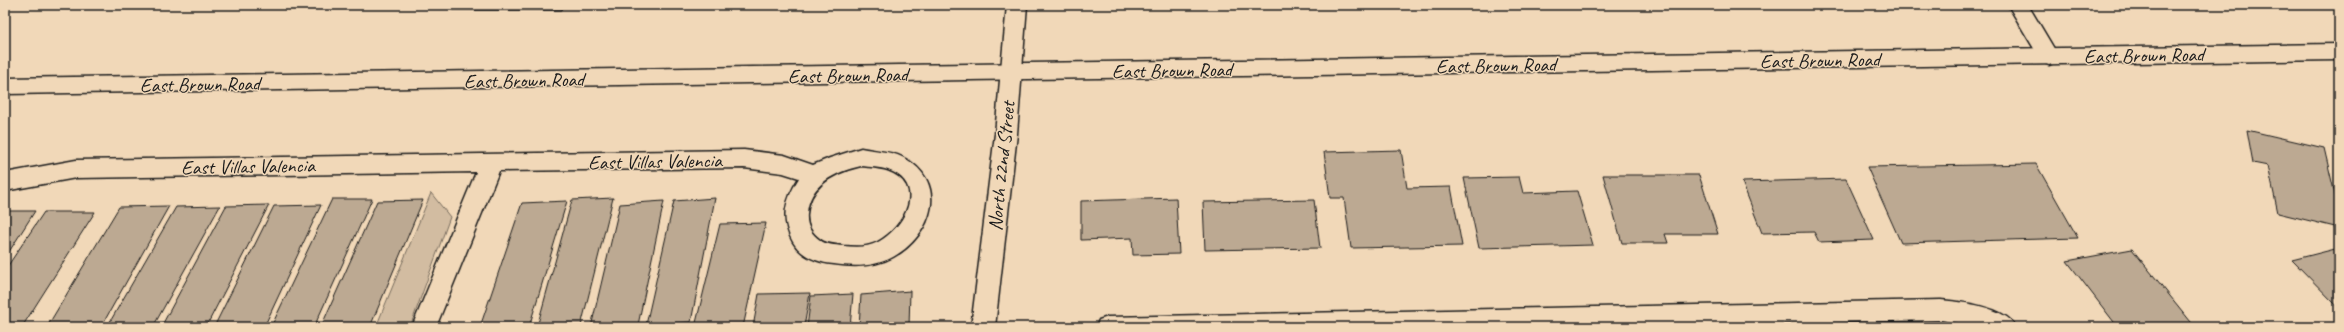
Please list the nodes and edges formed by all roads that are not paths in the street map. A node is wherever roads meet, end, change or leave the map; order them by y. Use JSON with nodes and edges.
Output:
{"nodes":[{"id":1,"x":1016,"y":5,"type":"edge"},
{"id":2,"x":2018,"y":5,"type":"edge"},
{"id":3,"x":2339,"y":52,"type":"edge"},
{"id":4,"x":2049,"y":57,"type":"junction"},
{"id":5,"x":1010,"y":73,"type":"junction"},
{"id":6,"x":5,"y":86,"type":"edge"},
{"id":7,"x":491,"y":163,"type":"junction"},
{"id":8,"x":816,"y":176,"type":"junction"},
{"id":9,"x":5,"y":182,"type":"edge"},
{"id":10,"x":424,"y":327,"type":"edge"},
{"id":11,"x":983,"y":327,"type":"edge"},
{"id":12,"x":1108,"y":327,"type":"edge"},
{"id":13,"x":2004,"y":327,"type":"edge"}],
"edges":[{"from":1,"to":5,"type":"main road","name":"North 22nd Street"},
{"from":2,"to":4,"type":"main road"},
{"from":3,"to":4,"type":"main road","name":"East Brown Road"},
{"from":4,"to":5,"type":"main road","name":"East Brown Road"},
{"from":5,"to":6,"type":"main road","name":"East Brown Road"},
{"from":5,"to":11,"type":"main road","name":"North 22nd Street"},
{"from":7,"to":8,"type":"main road","name":"East Villas Valencia"},
{"from":7,"to":9,"type":"main road","name":"East Villas Valencia"},
{"from":7,"to":10,"type":"main road"},
{"from":8,"to":8,"type":"main road"},
{"from":12,"to":13,"type":"main road"}]}
